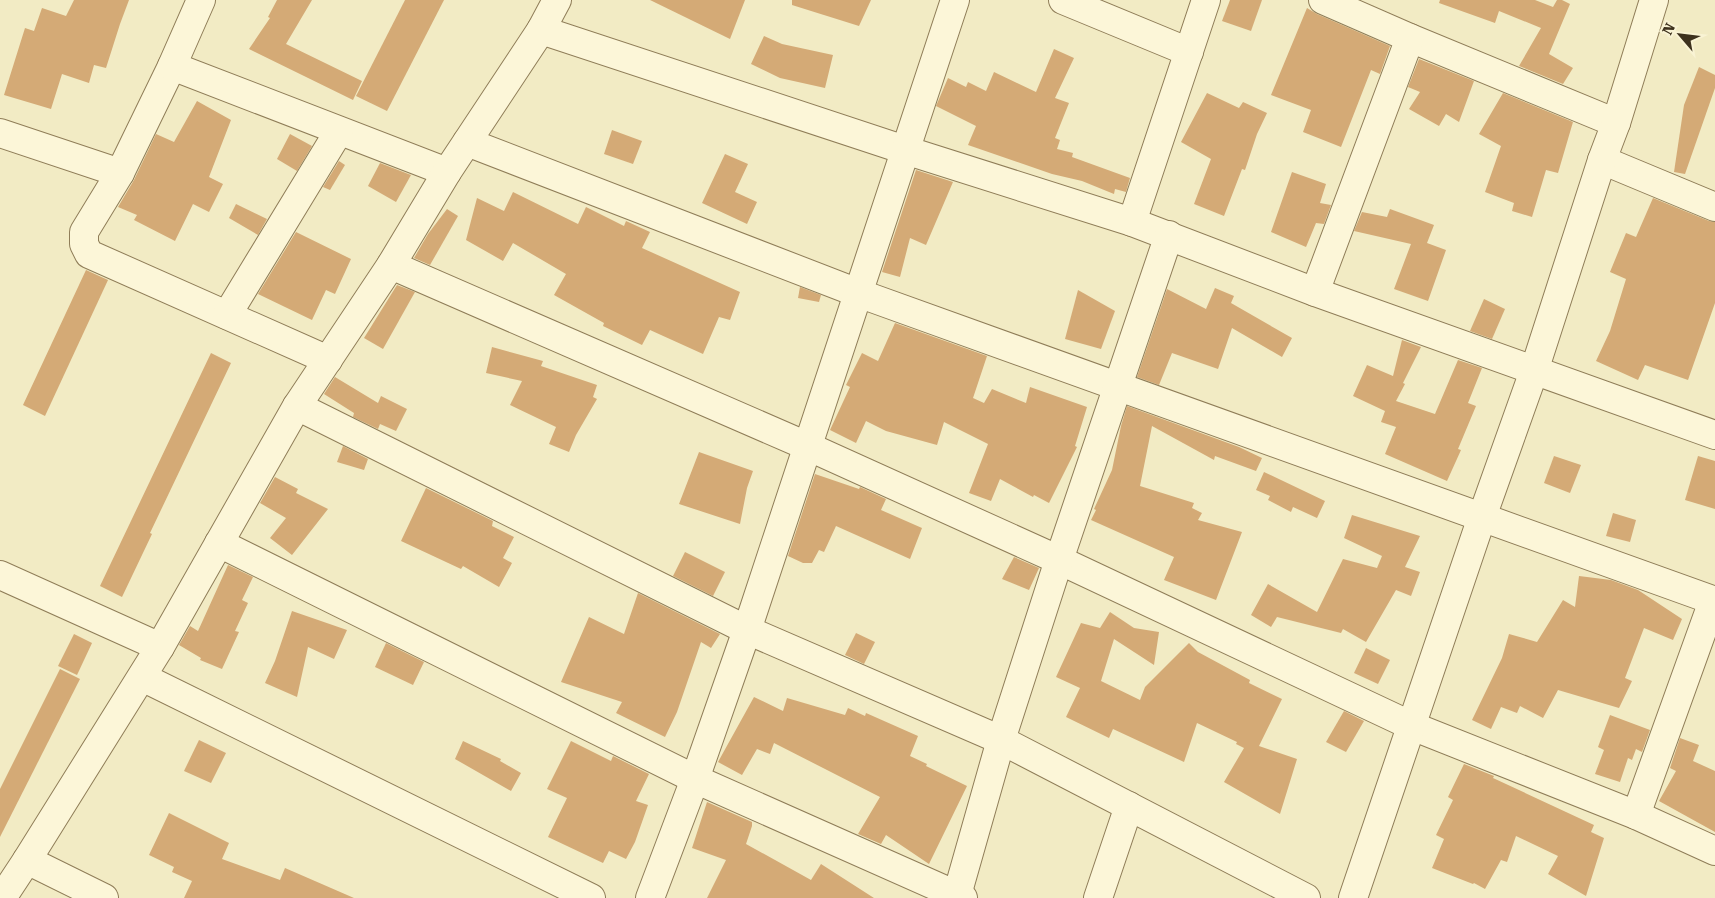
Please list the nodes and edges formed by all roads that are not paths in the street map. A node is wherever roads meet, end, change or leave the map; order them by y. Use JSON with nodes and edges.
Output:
{"nodes":[{"id":1,"x":201,"y":0,"type":"edge"},
{"id":2,"x":557,"y":0,"type":"edge"},
{"id":3,"x":955,"y":0,"type":"edge"},
{"id":4,"x":1063,"y":0,"type":"edge"},
{"id":5,"x":1206,"y":0,"type":"edge"},
{"id":6,"x":1323,"y":0,"type":"edge"},
{"id":7,"x":1654,"y":0,"type":"edge"},
{"id":8,"x":541,"y":30,"type":"junction"},
{"id":9,"x":1410,"y":38,"type":"junction"},
{"id":10,"x":1189,"y":52,"type":"junction"},
{"id":11,"x":172,"y":66,"type":"junction"},
{"id":12,"x":1616,"y":123,"type":"junction"},
{"id":13,"x":339,"y":131,"type":"junction"},
{"id":14,"x":0,"y":133,"type":"edge"},
{"id":15,"x":467,"y":142,"type":"junction"},
{"id":16,"x":905,"y":150,"type":"junction"},
{"id":17,"x":1602,"y":160,"type":"junction"},
{"id":18,"x":447,"y":172,"type":"junction"},
{"id":19,"x":120,"y":173,"type":"junction"},
{"id":20,"x":1715,"y":207,"type":"edge"},
{"id":21,"x":1132,"y":222,"type":"junction"},
{"id":22,"x":1169,"y":235,"type":"junction"},
{"id":23,"x":391,"y":265,"type":"junction"},
{"id":24,"x":1315,"y":292,"type":"junction"},
{"id":25,"x":858,"y":293,"type":"junction"},
{"id":26,"x":227,"y":315,"type":"junction"},
{"id":27,"x":328,"y":360,"type":"junction"},
{"id":28,"x":1534,"y":371,"type":"junction"},
{"id":29,"x":1118,"y":386,"type":"junction"},
{"id":30,"x":297,"y":406,"type":"junction"},
{"id":31,"x":1715,"y":435,"type":"edge"},
{"id":32,"x":807,"y":446,"type":"junction"},
{"id":33,"x":1482,"y":517,"type":"junction"},
{"id":34,"x":219,"y":543,"type":"junction"},
{"id":35,"x":1059,"y":560,"type":"junction"},
{"id":36,"x":0,"y":575,"type":"edge"},
{"id":37,"x":1714,"y":601,"type":"edge"},
{"id":38,"x":747,"y":630,"type":"junction"},
{"id":39,"x":160,"y":647,"type":"junction"},
{"id":40,"x":142,"y":677,"type":"junction"},
{"id":41,"x":1412,"y":726,"type":"junction"},
{"id":42,"x":1001,"y":740,"type":"junction"},
{"id":43,"x":695,"y":779,"type":"junction"},
{"id":44,"x":1129,"y":806,"type":"junction"},
{"id":45,"x":1636,"y":815,"type":"junction"},
{"id":46,"x":1715,"y":850,"type":"edge"},
{"id":47,"x":27,"y":860,"type":"junction"},
{"id":48,"x":960,"y":896,"type":"edge"},
{"id":49,"x":2,"y":898,"type":"edge"},
{"id":50,"x":104,"y":898,"type":"edge"},
{"id":51,"x":591,"y":898,"type":"edge"},
{"id":52,"x":650,"y":898,"type":"edge"},
{"id":53,"x":1098,"y":898,"type":"edge"},
{"id":54,"x":1306,"y":898,"type":"edge"},
{"id":55,"x":1353,"y":898,"type":"edge"}],
"edges":[{"from":1,"to":11,"type":"street"},
{"from":2,"to":8,"type":"street"},
{"from":3,"to":16,"type":"street"},
{"from":4,"to":10,"type":"street"},
{"from":5,"to":10,"type":"street"},
{"from":6,"to":9,"type":"street"},
{"from":7,"to":12,"type":"street"},
{"from":8,"to":15,"type":"street"},
{"from":8,"to":16,"type":"street"},
{"from":9,"to":12,"type":"street"},
{"from":9,"to":24,"type":"street"},
{"from":10,"to":21,"type":"street"},
{"from":11,"to":13,"type":"street"},
{"from":11,"to":19,"type":"street"},
{"from":12,"to":17,"type":"street"},
{"from":13,"to":18,"type":"street"},
{"from":13,"to":26,"type":"street"},
{"from":14,"to":19,"type":"street"},
{"from":15,"to":18,"type":"street"},
{"from":15,"to":25,"type":"street"},
{"from":16,"to":21,"type":"street"},
{"from":16,"to":25,"type":"street"},
{"from":17,"to":20,"type":"street"},
{"from":17,"to":28,"type":"street"},
{"from":18,"to":23,"type":"street"},
{"from":19,"to":26,"type":"street"},
{"from":21,"to":22,"type":"street"},
{"from":22,"to":24,"type":"street"},
{"from":22,"to":29,"type":"street"},
{"from":23,"to":27,"type":"street"},
{"from":23,"to":32,"type":"street"},
{"from":24,"to":28,"type":"street"},
{"from":25,"to":29,"type":"street"},
{"from":25,"to":32,"type":"street"},
{"from":26,"to":27,"type":"street"},
{"from":27,"to":30,"type":"street"},
{"from":28,"to":31,"type":"street"},
{"from":28,"to":33,"type":"street"},
{"from":29,"to":33,"type":"street"},
{"from":29,"to":35,"type":"street"},
{"from":30,"to":34,"type":"street"},
{"from":30,"to":38,"type":"street"},
{"from":32,"to":35,"type":"street"},
{"from":32,"to":38,"type":"street"},
{"from":33,"to":37,"type":"street"},
{"from":33,"to":41,"type":"street"},
{"from":34,"to":39,"type":"street"},
{"from":34,"to":43,"type":"street"},
{"from":35,"to":41,"type":"street"},
{"from":35,"to":42,"type":"street"},
{"from":36,"to":39,"type":"street"},
{"from":37,"to":45,"type":"street"},
{"from":38,"to":42,"type":"street"},
{"from":38,"to":43,"type":"street"},
{"from":39,"to":40,"type":"street"},
{"from":40,"to":47,"type":"street"},
{"from":40,"to":51,"type":"street"},
{"from":41,"to":45,"type":"street"},
{"from":41,"to":55,"type":"street"},
{"from":42,"to":44,"type":"street"},
{"from":42,"to":48,"type":"street"},
{"from":43,"to":48,"type":"street"},
{"from":43,"to":52,"type":"street"},
{"from":44,"to":53,"type":"street"},
{"from":44,"to":54,"type":"street"},
{"from":45,"to":46,"type":"street"},
{"from":47,"to":49,"type":"street"},
{"from":47,"to":50,"type":"street"}]}
